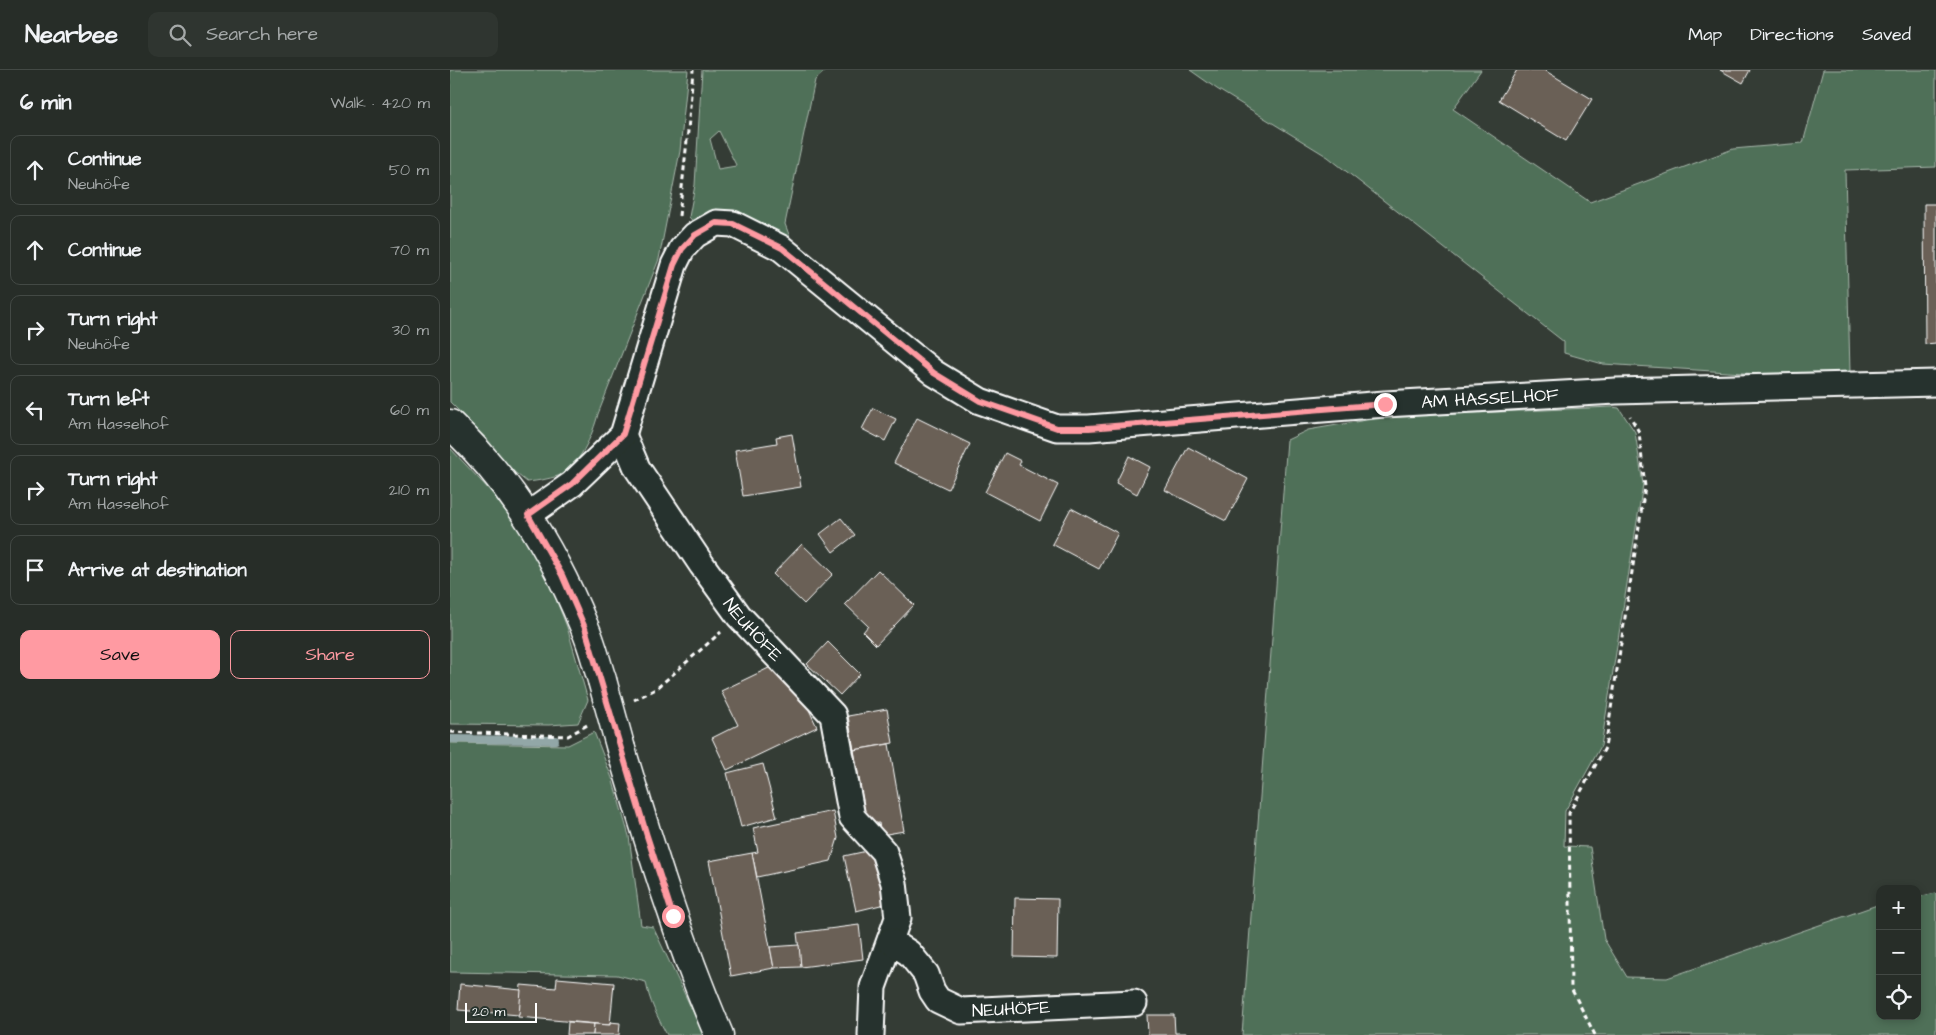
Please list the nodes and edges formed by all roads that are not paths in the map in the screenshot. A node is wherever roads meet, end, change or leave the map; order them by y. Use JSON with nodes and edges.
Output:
{"nodes":[{"id":1,"x":1936,"y":383,"type":"edge"},
{"id":2,"x":450,"y":424,"type":"edge"},
{"id":3,"x":623,"y":434,"type":"junction"},
{"id":4,"x":528,"y":515,"type":"junction"},
{"id":5,"x":890,"y":941,"type":"junction"},
{"id":6,"x":1134,"y":1003,"type":"dead end"},
{"id":7,"x":719,"y":1035,"type":"edge"},
{"id":8,"x":872,"y":1035,"type":"edge"}],
"edges":[{"from":1,"to":3,"type":"street","name":"AM HASSELHOF"},
{"from":2,"to":4,"type":"street"},
{"from":3,"to":4,"type":"street"},
{"from":3,"to":5,"type":"street","name":"NEUHÖFE"},
{"from":4,"to":7,"type":"street","bridge":true},
{"from":5,"to":6,"type":"street","name":"NEUHÖFE"},
{"from":5,"to":8,"type":"street","name":"NEUHÖFE"}]}
